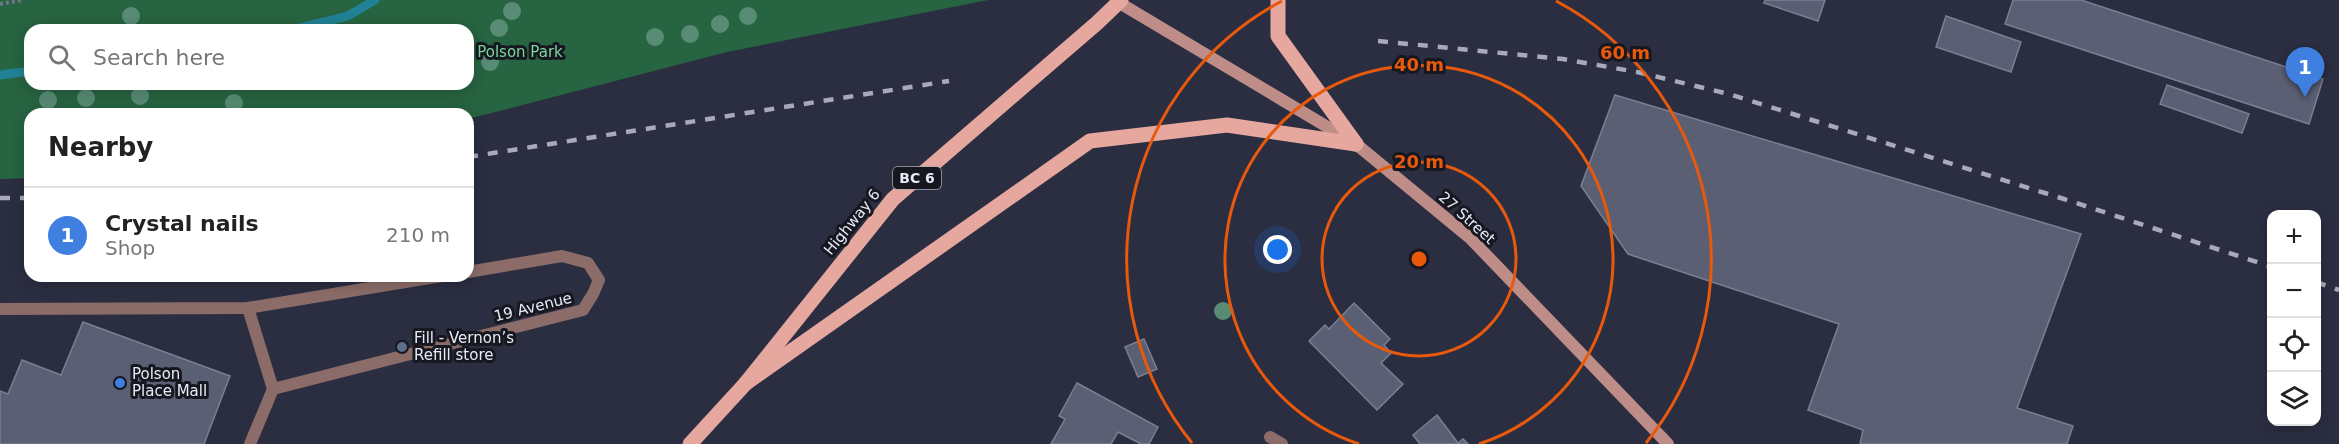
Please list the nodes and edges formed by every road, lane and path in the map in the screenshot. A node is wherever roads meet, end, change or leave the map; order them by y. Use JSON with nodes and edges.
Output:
{"nodes":[{"id":1,"x":22,"y":0,"type":"edge"},
{"id":2,"x":1278,"y":0,"type":"edge"},
{"id":3,"x":1120,"y":1,"type":"edge"},
{"id":4,"x":0,"y":4,"type":"edge"},
{"id":5,"x":1356,"y":144,"type":"junction"},
{"id":6,"x":474,"y":271,"type":"edge"},
{"id":7,"x":406,"y":282,"type":"edge"},
{"id":8,"x":248,"y":308,"type":"junction"},
{"id":9,"x":0,"y":309,"type":"edge"},
{"id":10,"x":746,"y":383,"type":"junction"},
{"id":11,"x":273,"y":389,"type":"junction"},
{"id":12,"x":1270,"y":437,"type":"dead end"},
{"id":13,"x":250,"y":444,"type":"edge"},
{"id":14,"x":690,"y":444,"type":"edge"},
{"id":15,"x":1282,"y":444,"type":"edge"},
{"id":16,"x":1668,"y":444,"type":"edge"}],
"edges":[{"from":1,"to":4,"type":"path"},
{"from":2,"to":5,"type":"main road"},
{"from":3,"to":5,"type":"main road","name":"27 Street"},
{"from":3,"to":10,"type":"main road","name":"Highway 6","number":"BC 6"},
{"from":5,"to":10,"type":"main road"},
{"from":5,"to":16,"type":"main road","name":"27 Street"},
{"from":6,"to":11,"type":"street","name":"19 Avenue"},
{"from":7,"to":8,"type":"street"},
{"from":8,"to":9,"type":"street"},
{"from":8,"to":11,"type":"street"},
{"from":10,"to":14,"type":"main road","name":"Highway 6","number":"BC 6"},
{"from":11,"to":13,"type":"street"},
{"from":12,"to":15,"type":"street"}]}
